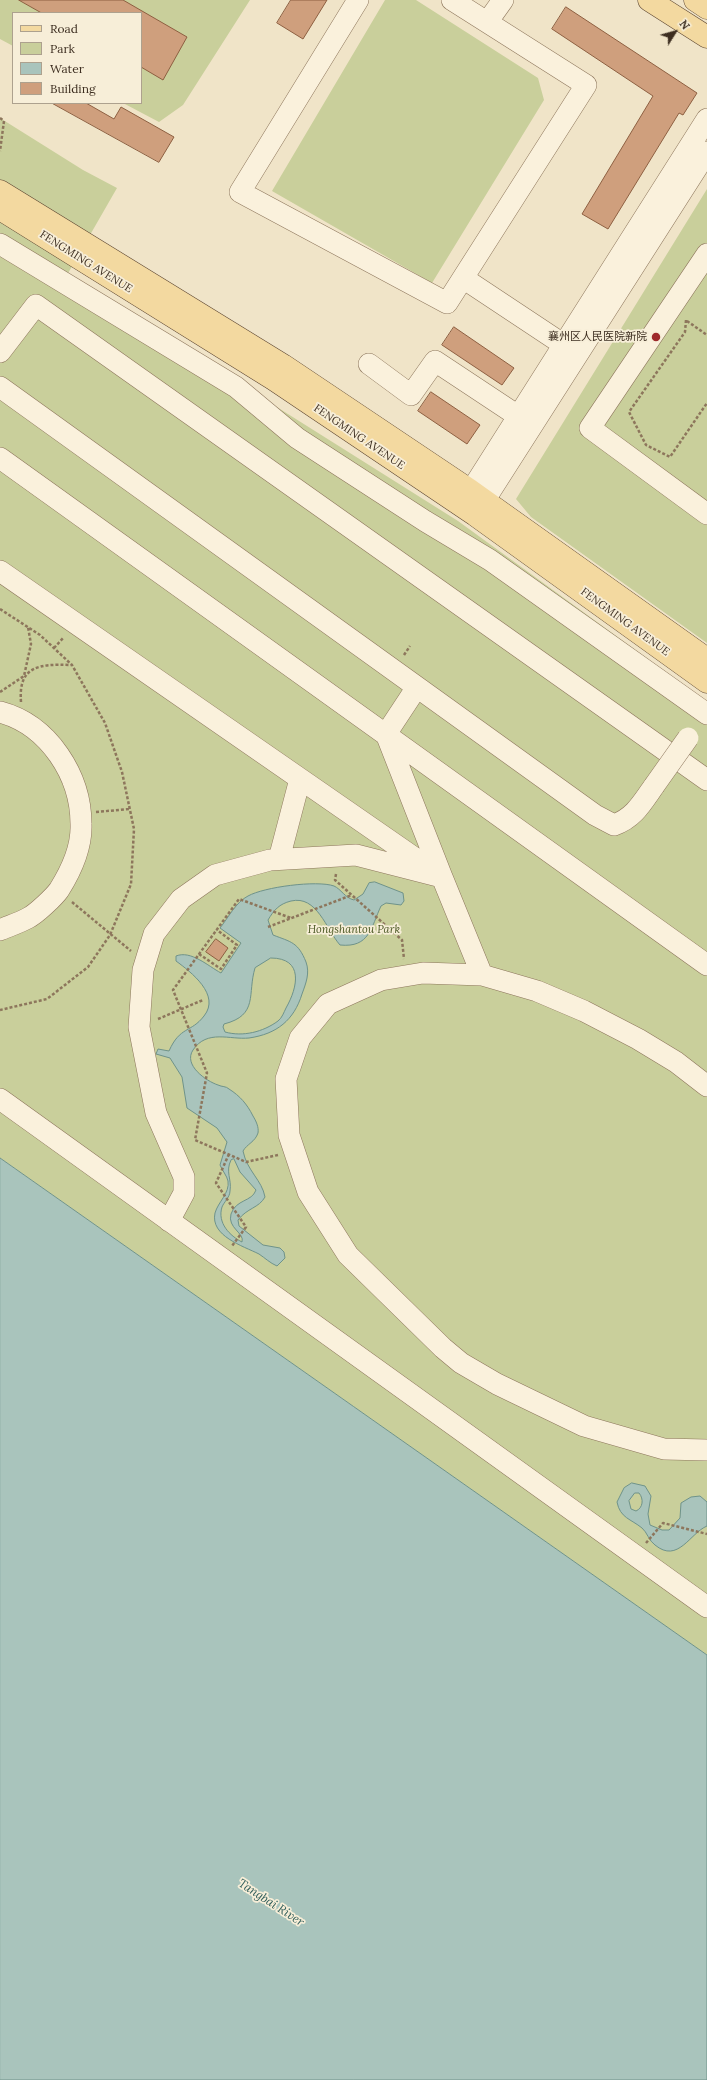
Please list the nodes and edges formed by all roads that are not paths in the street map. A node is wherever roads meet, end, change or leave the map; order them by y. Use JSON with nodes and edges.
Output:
{"nodes":[{"id":1,"x":358,"y":0,"type":"edge"},
{"id":2,"x":452,"y":0,"type":"edge"},
{"id":3,"x":503,"y":0,"type":"edge"},
{"id":4,"x":649,"y":0,"type":"edge"},
{"id":5,"x":695,"y":0,"type":"edge"},
{"id":6,"x":703,"y":0,"type":"edge"},
{"id":7,"x":707,"y":5,"type":"edge"},
{"id":8,"x":707,"y":8,"type":"edge"},
{"id":9,"x":488,"y":21,"type":"junction"},
{"id":10,"x":707,"y":37,"type":"edge"},
{"id":11,"x":707,"y":119,"type":"edge"},
{"id":12,"x":707,"y":152,"type":"edge"},
{"id":13,"x":2,"y":198,"type":"edge"},
{"id":14,"x":0,"y":244,"type":"edge"},
{"id":15,"x":704,"y":266,"type":"edge"},
{"id":16,"x":463,"y":278,"type":"junction"},
{"id":17,"x":564,"y":345,"type":"junction"},
{"id":18,"x":0,"y":352,"type":"edge"},
{"id":19,"x":369,"y":364,"type":"dead end"},
{"id":20,"x":0,"y":387,"type":"edge"},
{"id":21,"x":518,"y":416,"type":"junction"},
{"id":22,"x":0,"y":458,"type":"edge"},
{"id":23,"x":473,"y":503,"type":"junction"},
{"id":24,"x":707,"y":514,"type":"edge"},
{"id":25,"x":0,"y":571,"type":"edge"},
{"id":26,"x":707,"y":659,"type":"edge"},
{"id":27,"x":707,"y":682,"type":"edge"},
{"id":28,"x":417,"y":687,"type":"junction"},
{"id":29,"x":0,"y":712,"type":"edge"},
{"id":30,"x":706,"y":714,"type":"edge"},
{"id":31,"x":386,"y":734,"type":"junction"},
{"id":32,"x":300,"y":779,"type":"junction"},
{"id":33,"x":707,"y":780,"type":"edge"},
{"id":34,"x":279,"y":859,"type":"junction"},
{"id":35,"x":442,"y":877,"type":"junction"},
{"id":36,"x":0,"y":930,"type":"edge"},
{"id":37,"x":707,"y":965,"type":"edge"},
{"id":38,"x":482,"y":975,"type":"junction"},
{"id":39,"x":707,"y":1086,"type":"edge"},
{"id":40,"x":0,"y":1099,"type":"edge"},
{"id":41,"x":170,"y":1221,"type":"junction"},
{"id":42,"x":707,"y":1450,"type":"edge"},
{"id":43,"x":705,"y":1603,"type":"edge"}],
"edges":[{"from":1,"to":16,"type":"street"},
{"from":2,"to":9,"type":"street"},
{"from":3,"to":9,"type":"street"},
{"from":4,"to":10,"type":"main road"},
{"from":5,"to":8,"type":"main road"},
{"from":6,"to":7,"type":"street"},
{"from":9,"to":16,"type":"street"},
{"from":11,"to":17,"type":"street"},
{"from":12,"to":23,"type":"street"},
{"from":13,"to":23,"type":"main road","name":"FENGMING AVENUE"},
{"from":14,"to":30,"type":"street"},
{"from":15,"to":24,"type":"street"},
{"from":16,"to":17,"type":"street"},
{"from":17,"to":21,"type":"street"},
{"from":18,"to":33,"type":"street"},
{"from":19,"to":21,"type":"street"},
{"from":20,"to":28,"type":"street"},
{"from":21,"to":23,"type":"street"},
{"from":22,"to":31,"type":"street"},
{"from":23,"to":26,"type":"main road","name":"FENGMING AVENUE"},
{"from":23,"to":27,"type":"main road","name":"FENGMING AVENUE"},
{"from":25,"to":32,"type":"street"},
{"from":28,"to":30,"type":"street","bridge":true},
{"from":28,"to":31,"type":"street"},
{"from":29,"to":36,"type":"street"},
{"from":31,"to":35,"type":"street"},
{"from":31,"to":37,"type":"street"},
{"from":32,"to":34,"type":"street"},
{"from":32,"to":35,"type":"street"},
{"from":34,"to":35,"type":"street"},
{"from":34,"to":41,"type":"street"},
{"from":35,"to":38,"type":"street"},
{"from":38,"to":39,"type":"street"},
{"from":38,"to":42,"type":"street"},
{"from":40,"to":41,"type":"street"},
{"from":41,"to":43,"type":"street"}]}
